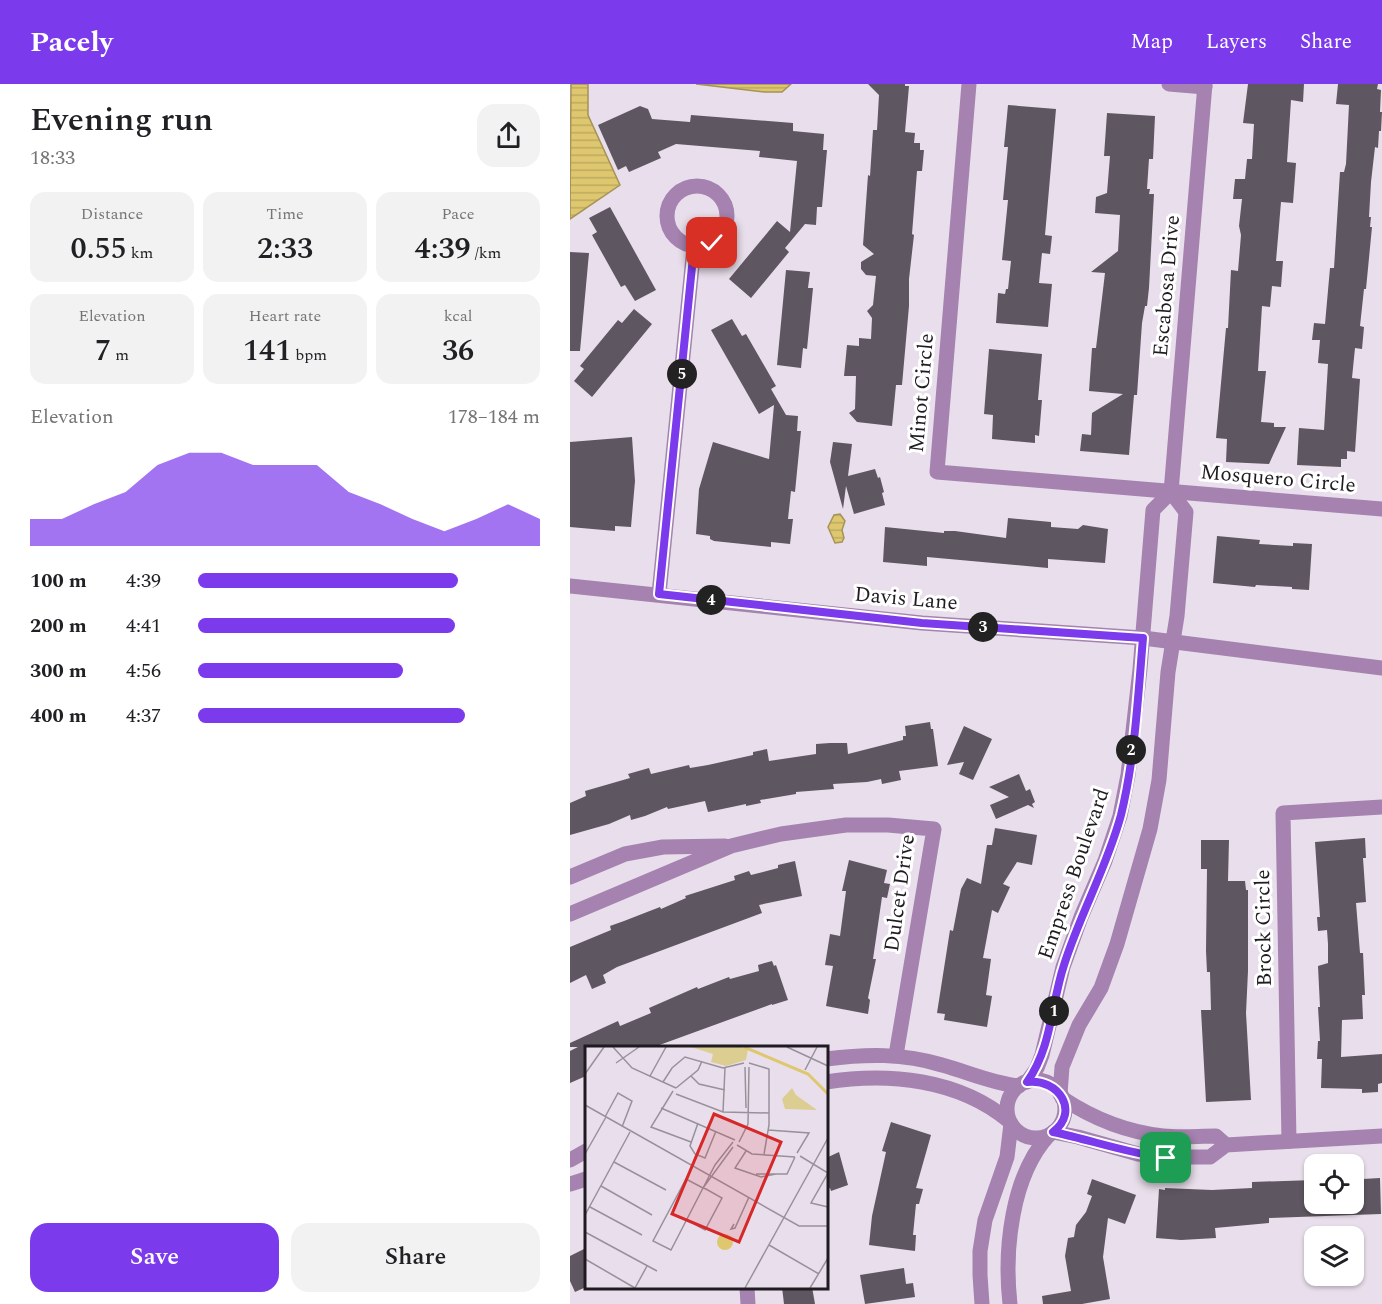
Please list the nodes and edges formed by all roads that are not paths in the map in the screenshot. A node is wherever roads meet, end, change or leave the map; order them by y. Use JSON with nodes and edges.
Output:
{"nodes":[{"id":1,"x":969,"y":84,"type":"edge"},
{"id":2,"x":1169,"y":84,"type":"edge"},
{"id":3,"x":1205,"y":86,"type":"edge"},
{"id":4,"x":694,"y":247,"type":"junction"},
{"id":5,"x":1171,"y":492,"type":"junction"},
{"id":6,"x":1382,"y":509,"type":"edge"},
{"id":7,"x":570,"y":585,"type":"edge"},
{"id":8,"x":659,"y":594,"type":"junction"},
{"id":9,"x":1143,"y":638,"type":"junction"},
{"id":10,"x":1174,"y":641,"type":"junction"},
{"id":11,"x":1382,"y":668,"type":"edge"},
{"id":12,"x":1382,"y":807,"type":"edge"},
{"id":13,"x":730,"y":846,"type":"junction"},
{"id":14,"x":570,"y":877,"type":"edge"},
{"id":15,"x":570,"y":914,"type":"edge"},
{"id":16,"x":896,"y":1055,"type":"junction"},
{"id":17,"x":828,"y":1059,"type":"edge"},
{"id":18,"x":828,"y":1082,"type":"edge"},
{"id":19,"x":1023,"y":1084,"type":"junction"},
{"id":20,"x":1061,"y":1096,"type":"junction"},
{"id":21,"x":1010,"y":1123,"type":"junction"},
{"id":22,"x":1051,"y":1134,"type":"junction"},
{"id":23,"x":1382,"y":1136,"type":"edge"},
{"id":24,"x":1289,"y":1141,"type":"junction"},
{"id":25,"x":1226,"y":1145,"type":"junction"},
{"id":26,"x":585,"y":1152,"type":"edge"},
{"id":27,"x":570,"y":1160,"type":"edge"},
{"id":28,"x":585,"y":1179,"type":"edge"},
{"id":29,"x":570,"y":1184,"type":"edge"},
{"id":30,"x":747,"y":1289,"type":"edge"},
{"id":31,"x":748,"y":1304,"type":"edge"},
{"id":32,"x":982,"y":1304,"type":"edge"},
{"id":33,"x":1010,"y":1304,"type":"edge"}],
"edges":[{"from":1,"to":5,"type":"street","name":"Minot Circle"},
{"from":2,"to":3,"type":"street"},
{"from":3,"to":5,"type":"street","name":"Escabosa Drive"},
{"from":4,"to":4,"type":"street"},
{"from":4,"to":8,"type":"street"},
{"from":5,"to":6,"type":"street","name":"Mosquero Circle"},
{"from":5,"to":9,"type":"street"},
{"from":5,"to":10,"type":"street"},
{"from":7,"to":8,"type":"street","name":"Davis Lane"},
{"from":8,"to":9,"type":"street","name":"Davis Lane"},
{"from":9,"to":10,"type":"street","name":"Davis Lane"},
{"from":9,"to":19,"type":"street","name":"Empress Boulevard"},
{"from":10,"to":11,"type":"street","name":"Davis Lane"},
{"from":10,"to":20,"type":"street"},
{"from":12,"to":24,"type":"street","name":"Brock Circle"},
{"from":13,"to":14,"type":"street","name":"Dulcet Drive"},
{"from":13,"to":15,"type":"street","name":"Dulcet Drive"},
{"from":13,"to":16,"type":"street","name":"Dulcet Drive"},
{"from":16,"to":17,"type":"street"},
{"from":16,"to":19,"type":"street"},
{"from":18,"to":21,"type":"street"},
{"from":19,"to":20,"type":"street"},
{"from":19,"to":21,"type":"street"},
{"from":20,"to":22,"type":"street"},
{"from":20,"to":25,"type":"street"},
{"from":21,"to":22,"type":"street"},
{"from":21,"to":32,"type":"street"},
{"from":22,"to":25,"type":"street"},
{"from":22,"to":33,"type":"street"},
{"from":23,"to":24,"type":"street"},
{"from":24,"to":25,"type":"street"},
{"from":26,"to":27,"type":"street"},
{"from":28,"to":29,"type":"street"},
{"from":30,"to":31,"type":"street"}]}
